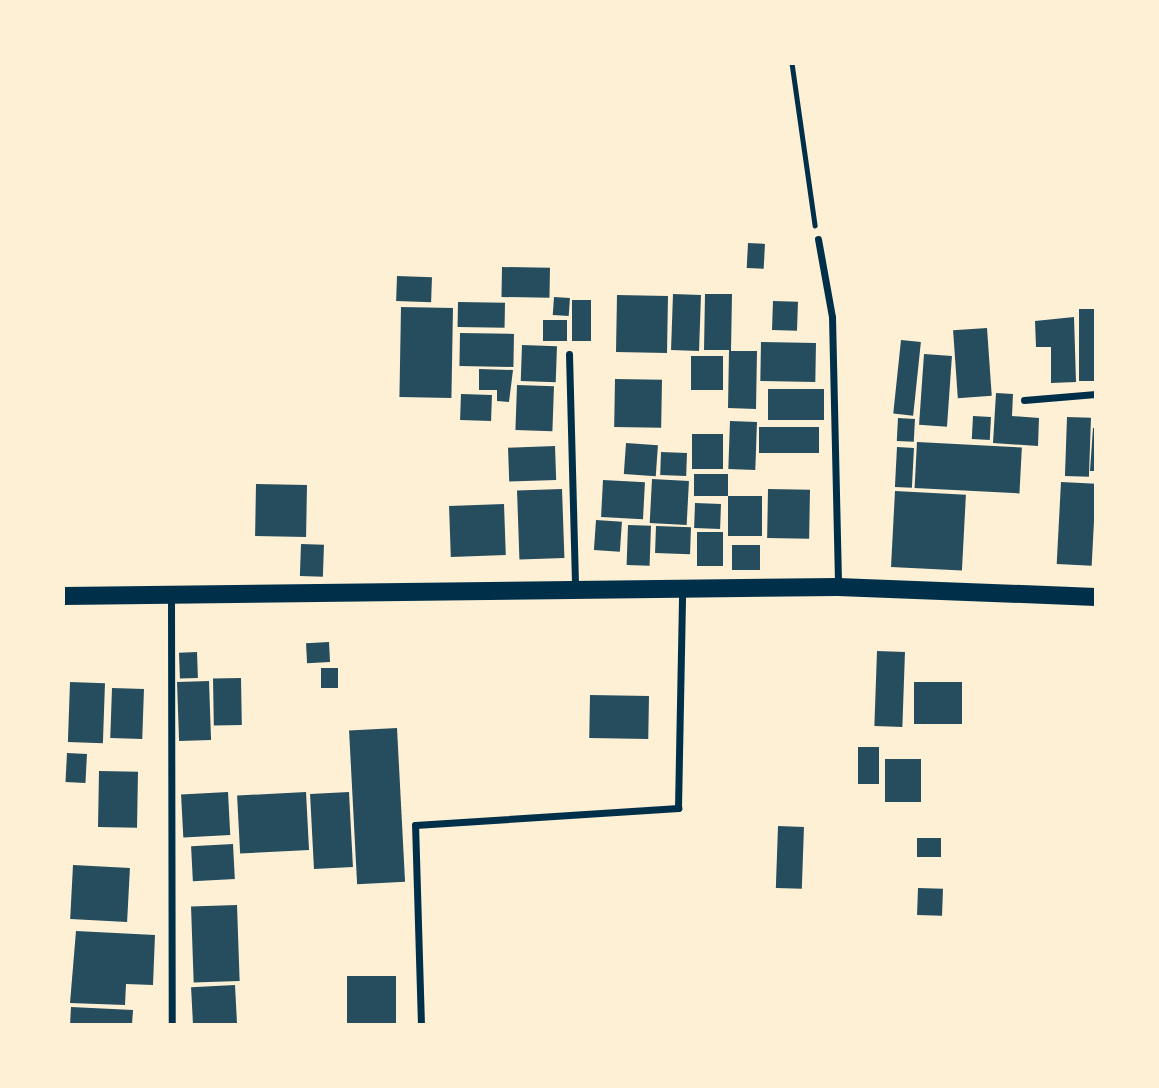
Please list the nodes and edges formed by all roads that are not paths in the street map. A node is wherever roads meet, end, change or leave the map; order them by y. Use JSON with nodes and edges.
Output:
{"nodes":[{"id":1,"x":818,"y":239,"type":"road end"},
{"id":2,"x":569,"y":354,"type":"dead end"},
{"id":3,"x":1096,"y":394,"type":"edge"},
{"id":4,"x":1024,"y":400,"type":"dead end"},
{"id":5,"x":838,"y":587,"type":"junction"},
{"id":6,"x":575,"y":589,"type":"junction"},
{"id":7,"x":682,"y":589,"type":"junction"},
{"id":8,"x":63,"y":596,"type":"edge"},
{"id":9,"x":171,"y":596,"type":"junction"},
{"id":10,"x":1096,"y":597,"type":"edge"},
{"id":11,"x":172,"y":1025,"type":"edge"},
{"id":12,"x":421,"y":1025,"type":"edge"}],
"edges":[{"from":1,"to":5,"type":"street"},
{"from":2,"to":6,"type":"street"},
{"from":3,"to":4,"type":"street"},
{"from":5,"to":7,"type":"main road"},
{"from":5,"to":10,"type":"main road"},
{"from":6,"to":7,"type":"main road"},
{"from":6,"to":9,"type":"main road"},
{"from":7,"to":12,"type":"street"},
{"from":8,"to":9,"type":"main road"},
{"from":9,"to":11,"type":"street"}]}
